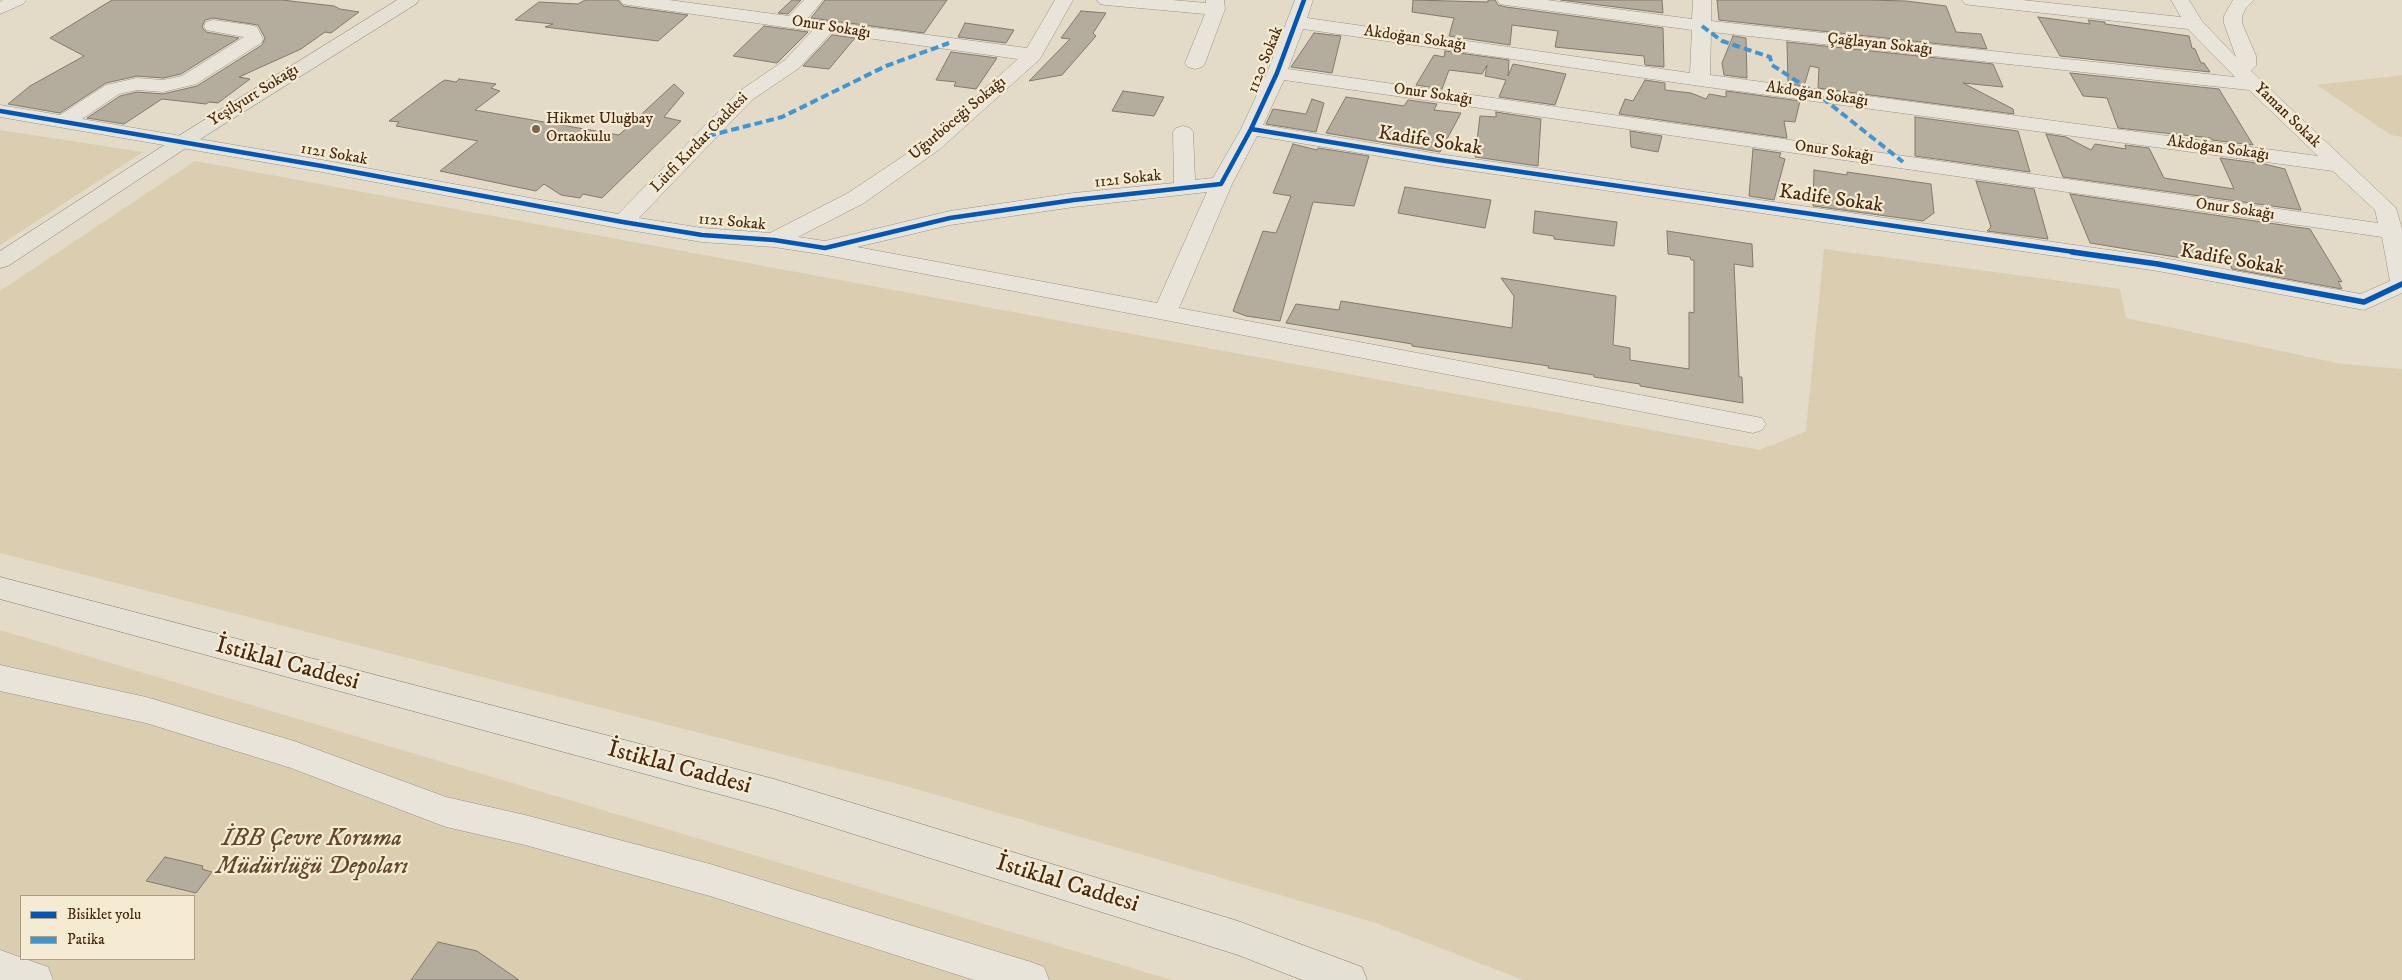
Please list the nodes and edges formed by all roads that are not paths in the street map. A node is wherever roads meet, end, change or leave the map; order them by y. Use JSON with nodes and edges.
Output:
{"nodes":[{"id":1,"x":17,"y":0,"type":"edge"},
{"id":2,"x":410,"y":0,"type":"edge"},
{"id":3,"x":629,"y":0,"type":"edge"},
{"id":4,"x":814,"y":0,"type":"edge"},
{"id":5,"x":1064,"y":0,"type":"edge"},
{"id":6,"x":1106,"y":0,"type":"edge"},
{"id":7,"x":1304,"y":0,"type":"edge"},
{"id":8,"x":1506,"y":0,"type":"edge"},
{"id":9,"x":1702,"y":0,"type":"edge"},
{"id":10,"x":1970,"y":0,"type":"edge"},
{"id":11,"x":2180,"y":0,"type":"edge"},
{"id":12,"x":2245,"y":0,"type":"edge"},
{"id":13,"x":1215,"y":5,"type":"edge"},
{"id":14,"x":0,"y":9,"type":"edge"},
{"id":15,"x":793,"y":22,"type":"junction"},
{"id":16,"x":1296,"y":22,"type":"junction"},
{"id":17,"x":2194,"y":24,"type":"junction"},
{"id":18,"x":213,"y":26,"type":"dead end"},
{"id":19,"x":1702,"y":26,"type":"junction"},
{"id":20,"x":825,"y":28,"type":"junction"},
{"id":21,"x":1032,"y":55,"type":"junction"},
{"id":22,"x":1195,"y":63,"type":"dead end"},
{"id":23,"x":2238,"y":70,"type":"junction"},
{"id":24,"x":1276,"y":73,"type":"junction"},
{"id":25,"x":1700,"y":80,"type":"junction"},
{"id":26,"x":2255,"y":85,"type":"junction"},
{"id":27,"x":0,"y":112,"type":"edge"},
{"id":28,"x":64,"y":122,"type":"junction"},
{"id":29,"x":1251,"y":130,"type":"junction"},
{"id":30,"x":1183,"y":132,"type":"dead end"},
{"id":31,"x":179,"y":144,"type":"junction"},
{"id":32,"x":2337,"y":165,"type":"junction"},
{"id":33,"x":1221,"y":184,"type":"junction"},
{"id":34,"x":1185,"y":188,"type":"junction"},
{"id":35,"x":623,"y":222,"type":"junction"},
{"id":36,"x":2392,"y":232,"type":"junction"},
{"id":37,"x":774,"y":240,"type":"junction"},
{"id":38,"x":825,"y":248,"type":"junction"},
{"id":39,"x":0,"y":261,"type":"edge"},
{"id":40,"x":2402,"y":284,"type":"edge"},
{"id":41,"x":1165,"y":312,"type":"junction"},
{"id":42,"x":1753,"y":424,"type":"dead end"},
{"id":43,"x":0,"y":588,"type":"edge"},
{"id":44,"x":0,"y":678,"type":"edge"},
{"id":45,"x":0,"y":968,"type":"edge"},
{"id":46,"x":35,"y":980,"type":"edge"},
{"id":47,"x":1030,"y":980,"type":"edge"},
{"id":48,"x":1349,"y":980,"type":"edge"}],
"edges":[{"from":1,"to":14,"type":"street"},
{"from":2,"to":31,"type":"main road","name":"Yeşilyurt Sokağı"},
{"from":3,"to":15,"type":"street","name":"Onur Sokağı"},
{"from":4,"to":15,"type":"street"},
{"from":5,"to":21,"type":"street","name":"Uğurböceği Sokağı"},
{"from":6,"to":13,"type":"street"},
{"from":7,"to":16,"type":"street","name":"1120 Sokak"},
{"from":8,"to":19,"type":"street","name":"Çağlayan Sokağı"},
{"from":9,"to":19,"type":"street"},
{"from":10,"to":17,"type":"street"},
{"from":11,"to":17,"type":"street","name":"Yaman Sokak"},
{"from":12,"to":23,"type":"street"},
{"from":13,"to":22,"type":"street"},
{"from":15,"to":20,"type":"street","name":"Onur Sokağı"},
{"from":16,"to":24,"type":"street","name":"1120 Sokak"},
{"from":16,"to":25,"type":"street","name":"Akdoğan Sokağı"},
{"from":17,"to":23,"type":"street","name":"Yaman Sokak"},
{"from":18,"to":28,"type":"street"},
{"from":19,"to":25,"type":"street"},
{"from":19,"to":26,"type":"street","name":"Çağlayan Sokağı"},
{"from":20,"to":21,"type":"street","name":"Onur Sokağı"},
{"from":20,"to":35,"type":"street","name":"Lütfi Kırdar Caddesi"},
{"from":21,"to":37,"type":"street","name":"Uğurböceği Sokağı"},
{"from":23,"to":26,"type":"street","name":"Yaman Sokak"},
{"from":24,"to":29,"type":"street","name":"1120 Sokak"},
{"from":24,"to":36,"type":"street","name":"Onur Sokağı"},
{"from":25,"to":32,"type":"street","name":"Akdoğan Sokağı"},
{"from":26,"to":32,"type":"street","name":"Yaman Sokak"},
{"from":27,"to":28,"type":"street","name":"1121 Sokak"},
{"from":28,"to":31,"type":"street","name":"1121 Sokak"},
{"from":29,"to":33,"type":"street"},
{"from":29,"to":40,"type":"street","name":"Kadife Sokak"},
{"from":30,"to":34,"type":"street"},
{"from":31,"to":35,"type":"street","name":"1121 Sokak"},
{"from":31,"to":39,"type":"main road","name":"Yeşilyurt Sokağı"},
{"from":32,"to":36,"type":"street","name":"Yaman Sokak"},
{"from":33,"to":34,"type":"street","name":"1121 Sokak"},
{"from":33,"to":41,"type":"street"},
{"from":34,"to":38,"type":"street","name":"1121 Sokak"},
{"from":35,"to":37,"type":"street","name":"1121 Sokak"},
{"from":36,"to":40,"type":"street","name":"Kadife Sokak"},
{"from":37,"to":38,"type":"street","name":"1121 Sokak"},
{"from":38,"to":41,"type":"street"},
{"from":41,"to":42,"type":"street"},
{"from":43,"to":48,"type":"main road","name":"İstiklal Caddesi"},
{"from":44,"to":47,"type":"street"},
{"from":45,"to":46,"type":"street"}]}
